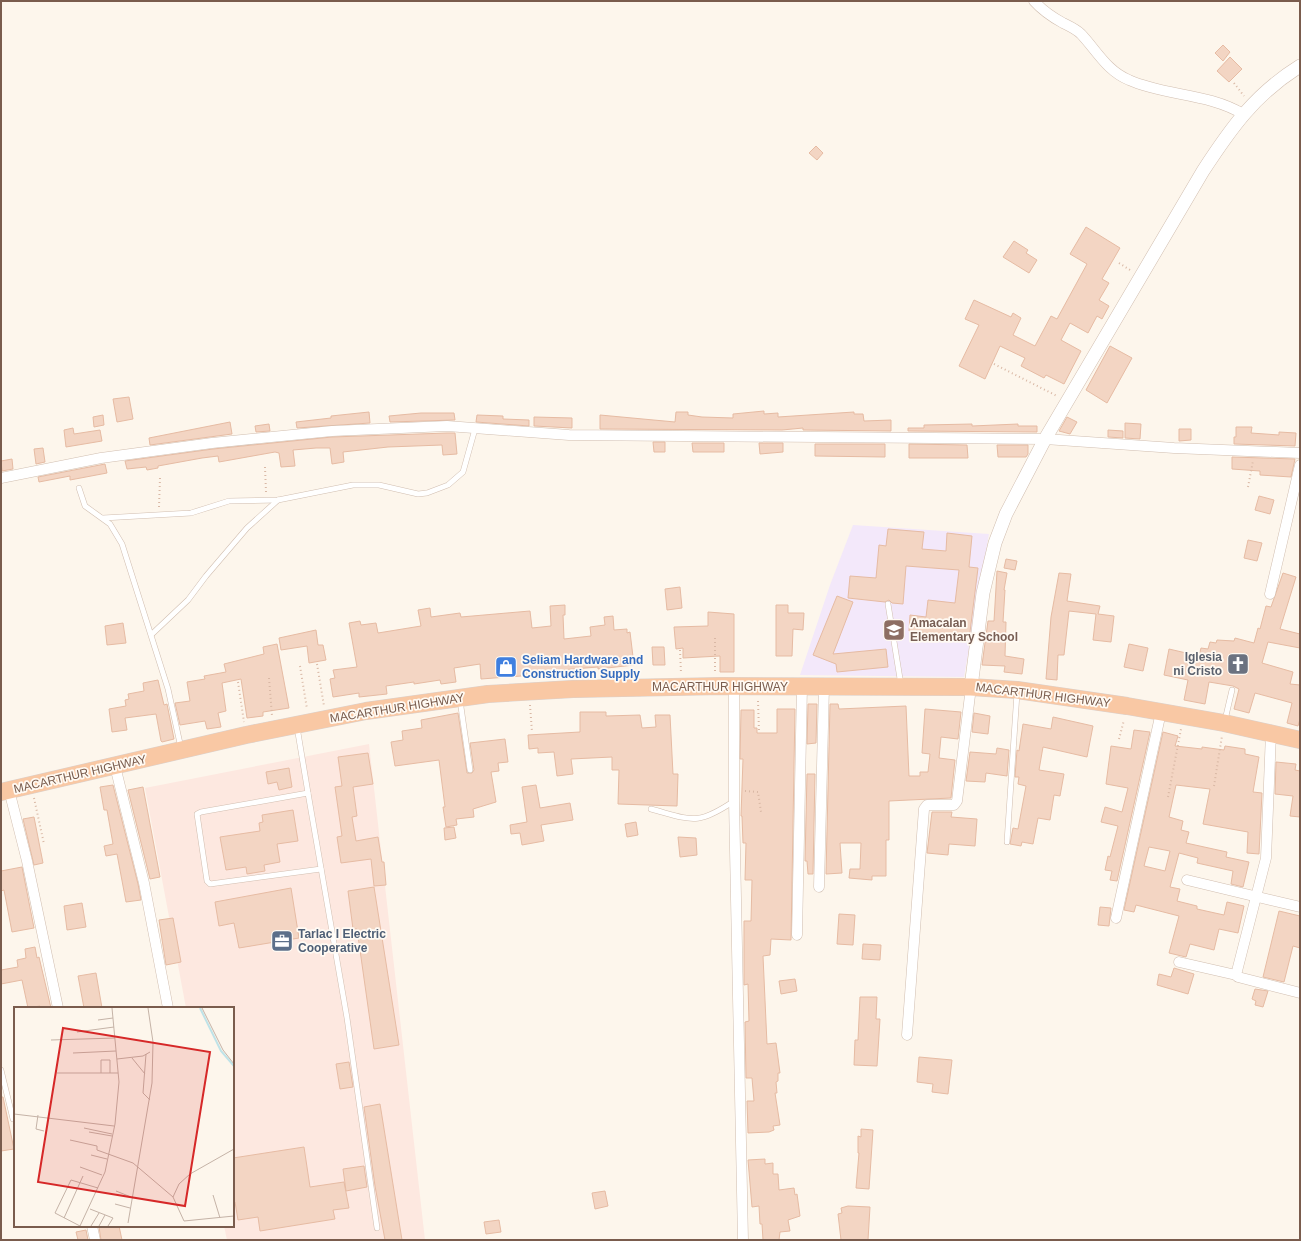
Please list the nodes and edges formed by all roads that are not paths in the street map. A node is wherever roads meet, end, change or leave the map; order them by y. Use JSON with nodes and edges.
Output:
{"nodes":[{"id":1,"x":1034,"y":1,"type":"edge"},
{"id":2,"x":1300,"y":66,"type":"edge"},
{"id":3,"x":1247,"y":109,"type":"junction"},
{"id":4,"x":475,"y":429,"type":"junction"},
{"id":5,"x":1045,"y":439,"type":"junction"},
{"id":6,"x":1300,"y":452,"type":"edge"},
{"id":7,"x":1300,"y":465,"type":"edge"},
{"id":8,"x":1,"y":478,"type":"edge"},
{"id":9,"x":79,"y":488,"type":"dead end"},
{"id":10,"x":278,"y":500,"type":"junction"},
{"id":11,"x":103,"y":518,"type":"junction"},
{"id":12,"x":1270,"y":594,"type":"dead end"},
{"id":13,"x":888,"y":604,"type":"dead end"},
{"id":14,"x":152,"y":634,"type":"junction"},
{"id":15,"x":734,"y":686,"type":"junction"},
{"id":16,"x":802,"y":686,"type":"junction"},
{"id":17,"x":824,"y":686,"type":"junction"},
{"id":18,"x":901,"y":686,"type":"junction"},
{"id":19,"x":971,"y":687,"type":"junction"},
{"id":20,"x":1017,"y":690,"type":"junction"},
{"id":21,"x":1232,"y":690,"type":"dead end"},
{"id":22,"x":459,"y":698,"type":"junction"},
{"id":23,"x":1161,"y":712,"type":"junction"},
{"id":24,"x":303,"y":723,"type":"junction"},
{"id":25,"x":1224,"y":723,"type":"junction"},
{"id":26,"x":1272,"y":733,"type":"junction"},
{"id":27,"x":1300,"y":740,"type":"edge"},
{"id":28,"x":182,"y":751,"type":"junction"},
{"id":29,"x":115,"y":766,"type":"junction"},
{"id":30,"x":470,"y":770,"type":"dead end"},
{"id":31,"x":5,"y":791,"type":"edge"},
{"id":32,"x":308,"y":793,"type":"junction"},
{"id":33,"x":734,"y":801,"type":"junction"},
{"id":34,"x":651,"y":809,"type":"dead end"},
{"id":35,"x":1007,"y":842,"type":"dead end"},
{"id":36,"x":321,"y":869,"type":"junction"},
{"id":37,"x":1187,"y":880,"type":"dead end"},
{"id":38,"x":819,"y":887,"type":"dead end"},
{"id":39,"x":1255,"y":896,"type":"junction"},
{"id":40,"x":1300,"y":907,"type":"edge"},
{"id":41,"x":1116,"y":918,"type":"dead end"},
{"id":42,"x":796,"y":935,"type":"dead end"},
{"id":43,"x":1179,"y":962,"type":"dead end"},
{"id":44,"x":1236,"y":974,"type":"junction"},
{"id":45,"x":1300,"y":993,"type":"edge"},
{"id":46,"x":58,"y":1007,"type":"edge"},
{"id":47,"x":168,"y":1007,"type":"edge"},
{"id":48,"x":907,"y":1035,"type":"dead end"},
{"id":49,"x":1,"y":1070,"type":"edge"},
{"id":50,"x":13,"y":1119,"type":"dead end"},
{"id":51,"x":92,"y":1227,"type":"edge"},
{"id":52,"x":378,"y":1228,"type":"dead end"},
{"id":53,"x":95,"y":1240,"type":"edge"},
{"id":54,"x":743,"y":1240,"type":"edge"}],
"edges":[{"from":1,"to":3,"type":"street"},
{"from":2,"to":3,"type":"street"},
{"from":3,"to":5,"type":"street"},
{"from":4,"to":5,"type":"street"},
{"from":4,"to":8,"type":"street"},
{"from":4,"to":10,"type":"lane"},
{"from":5,"to":6,"type":"street"},
{"from":5,"to":19,"type":"street"},
{"from":7,"to":12,"type":"street"},
{"from":9,"to":11,"type":"lane"},
{"from":10,"to":11,"type":"lane"},
{"from":10,"to":14,"type":"lane"},
{"from":11,"to":14,"type":"lane"},
{"from":13,"to":18,"type":"lane"},
{"from":14,"to":28,"type":"lane"},
{"from":15,"to":16,"type":"highway","name":"MACARTHUR HIGHWAY"},
{"from":15,"to":22,"type":"highway","name":"MACARTHUR HIGHWAY"},
{"from":15,"to":33,"type":"street"},
{"from":16,"to":17,"type":"highway","name":"MACARTHUR HIGHWAY"},
{"from":16,"to":42,"type":"street"},
{"from":17,"to":18,"type":"highway","name":"MACARTHUR HIGHWAY"},
{"from":17,"to":38,"type":"street"},
{"from":18,"to":19,"type":"highway","name":"MACARTHUR HIGHWAY"},
{"from":19,"to":20,"type":"highway","name":"MACARTHUR HIGHWAY"},
{"from":19,"to":48,"type":"street"},
{"from":20,"to":23,"type":"highway","name":"MACARTHUR HIGHWAY"},
{"from":20,"to":35,"type":"lane"},
{"from":21,"to":25,"type":"lane"},
{"from":22,"to":24,"type":"highway","name":"MACARTHUR HIGHWAY"},
{"from":22,"to":30,"type":"lane"},
{"from":23,"to":25,"type":"highway","name":"MACARTHUR HIGHWAY"},
{"from":23,"to":41,"type":"street"},
{"from":24,"to":28,"type":"highway","name":"MACARTHUR HIGHWAY"},
{"from":24,"to":32,"type":"lane"},
{"from":25,"to":26,"type":"highway","name":"MACARTHUR HIGHWAY"},
{"from":26,"to":27,"type":"highway","name":"MACARTHUR HIGHWAY"},
{"from":26,"to":39,"type":"street"},
{"from":28,"to":29,"type":"highway","name":"MACARTHUR HIGHWAY"},
{"from":29,"to":31,"type":"highway","name":"MACARTHUR HIGHWAY"},
{"from":29,"to":47,"type":"street"},
{"from":31,"to":46,"type":"street"},
{"from":32,"to":36,"type":"lane"},
{"from":32,"to":36,"type":"lane"},
{"from":33,"to":34,"type":"lane"},
{"from":33,"to":54,"type":"street"},
{"from":36,"to":52,"type":"lane"},
{"from":37,"to":39,"type":"street"},
{"from":39,"to":40,"type":"street"},
{"from":39,"to":44,"type":"street"},
{"from":43,"to":44,"type":"street"},
{"from":44,"to":45,"type":"street"},
{"from":49,"to":50,"type":"lane"},
{"from":51,"to":53,"type":"street"}]}
